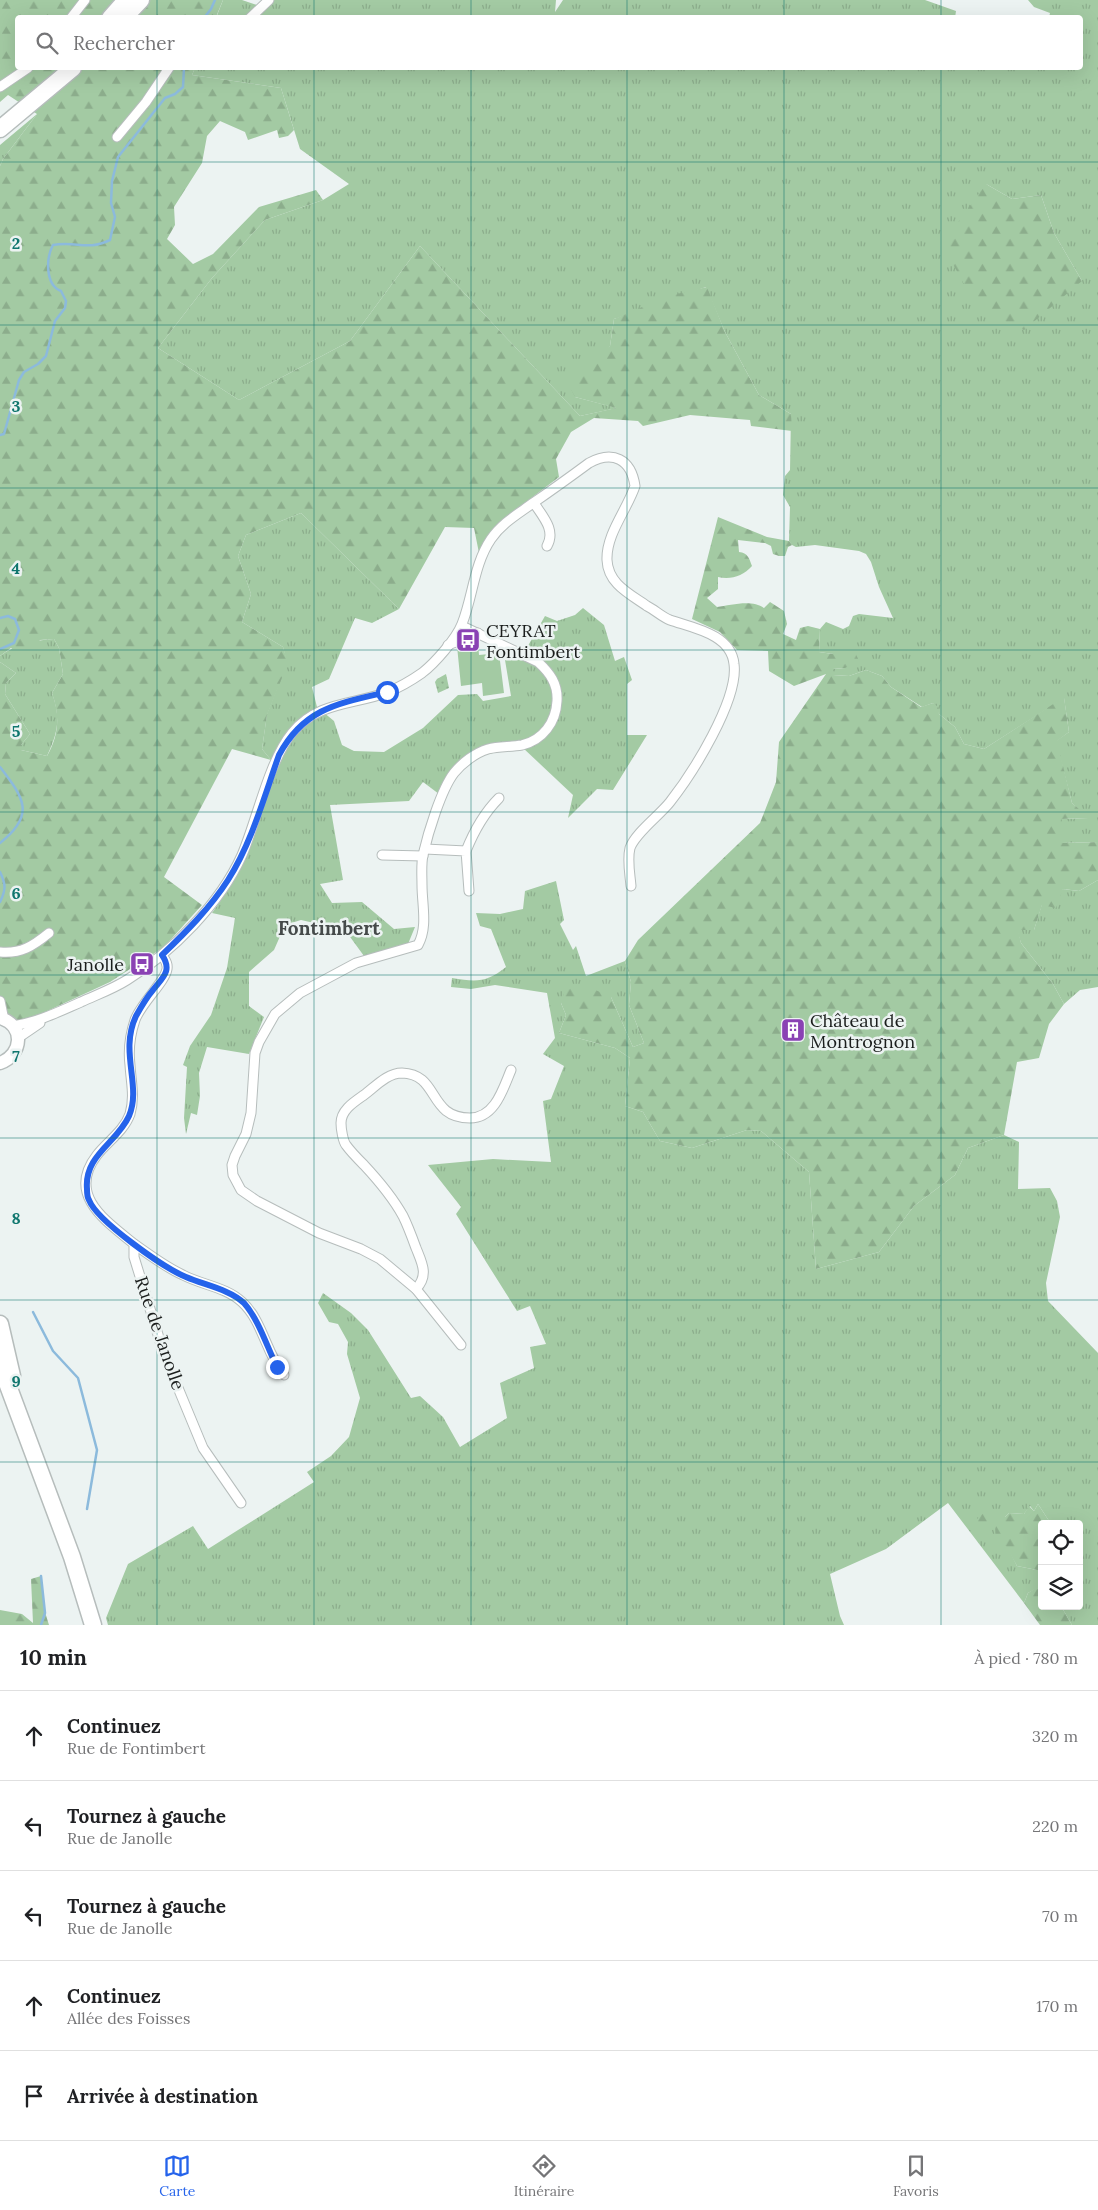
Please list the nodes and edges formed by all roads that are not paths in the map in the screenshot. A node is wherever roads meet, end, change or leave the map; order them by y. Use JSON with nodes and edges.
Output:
{"nodes":[{"id":1,"x":85,"y":0,"type":"edge"},
{"id":2,"x":126,"y":0,"type":"edge"},
{"id":3,"x":140,"y":0,"type":"edge"},
{"id":4,"x":270,"y":0,"type":"edge"},
{"id":5,"x":73,"y":15,"type":"edge"},
{"id":6,"x":113,"y":15,"type":"edge"},
{"id":7,"x":127,"y":15,"type":"edge"},
{"id":8,"x":253,"y":15,"type":"edge"},
{"id":9,"x":25,"y":70,"type":"edge"},
{"id":10,"x":54,"y":70,"type":"edge"},
{"id":11,"x":71,"y":70,"type":"edge"},
{"id":12,"x":168,"y":70,"type":"edge"},
{"id":13,"x":0,"y":87,"type":"edge"},
{"id":14,"x":0,"y":114,"type":"edge"},
{"id":15,"x":0,"y":128,"type":"edge"},
{"id":16,"x":117,"y":137,"type":"dead end"},
{"id":17,"x":534,"y":503,"type":"junction"},
{"id":18,"x":547,"y":546,"type":"dead end"},
{"id":19,"x":462,"y":626,"type":"junction"},
{"id":20,"x":478,"y":633,"type":"junction"},
{"id":21,"x":448,"y":645,"type":"junction"},
{"id":22,"x":499,"y":798,"type":"dead end"},
{"id":23,"x":466,"y":852,"type":"junction"},
{"id":24,"x":424,"y":853,"type":"junction"},
{"id":25,"x":382,"y":855,"type":"dead end"},
{"id":26,"x":631,"y":886,"type":"dead end"},
{"id":27,"x":469,"y":891,"type":"dead end"},
{"id":28,"x":49,"y":933,"type":"dead end"},
{"id":29,"x":0,"y":952,"type":"edge"},
{"id":30,"x":162,"y":955,"type":"junction"},
{"id":31,"x":0,"y":1001,"type":"edge"},
{"id":32,"x":53,"y":1015,"type":"junction"},
{"id":33,"x":6,"y":1021,"type":"edge"},
{"id":34,"x":18,"y":1038,"type":"junction"},
{"id":35,"x":0,"y":1062,"type":"edge"},
{"id":36,"x":511,"y":1070,"type":"dead end"},
{"id":37,"x":134,"y":1244,"type":"junction"},
{"id":38,"x":416,"y":1289,"type":"junction"},
{"id":39,"x":0,"y":1324,"type":"edge"},
{"id":40,"x":462,"y":1345,"type":"dead end"},
{"id":41,"x":0,"y":1364,"type":"edge"},
{"id":42,"x":284,"y":1375,"type":"dead end"},
{"id":43,"x":0,"y":1396,"type":"edge"},
{"id":44,"x":241,"y":1503,"type":"dead end"},
{"id":45,"x":53,"y":1507,"type":"junction"},
{"id":46,"x":82,"y":1625,"type":"edge"},
{"id":47,"x":93,"y":1625,"type":"edge"}],
"edges":[{"from":1,"to":5,"type":"street"},
{"from":2,"to":6,"type":"highway"},
{"from":3,"to":7,"type":"highway"},
{"from":4,"to":8,"type":"street"},
{"from":9,"to":13,"type":"street"},
{"from":10,"to":14,"type":"highway"},
{"from":11,"to":15,"type":"highway"},
{"from":12,"to":16,"type":"street"},
{"from":17,"to":18,"type":"street"},
{"from":17,"to":19,"type":"street"},
{"from":17,"to":26,"type":"street"},
{"from":19,"to":20,"type":"street"},
{"from":19,"to":21,"type":"street"},
{"from":20,"to":21,"type":"street"},
{"from":20,"to":24,"type":"street"},
{"from":21,"to":30,"type":"street"},
{"from":22,"to":23,"type":"street"},
{"from":23,"to":24,"type":"street"},
{"from":23,"to":27,"type":"street"},
{"from":24,"to":25,"type":"street"},
{"from":24,"to":38,"type":"street"},
{"from":28,"to":29,"type":"street"},
{"from":30,"to":32,"type":"street"},
{"from":30,"to":37,"type":"street"},
{"from":31,"to":33,"type":"street"},
{"from":32,"to":33,"type":"street"},
{"from":32,"to":34,"type":"street"},
{"from":33,"to":34,"type":"street"},
{"from":34,"to":35,"type":"street"},
{"from":36,"to":38,"type":"street"},
{"from":37,"to":42,"type":"street"},
{"from":37,"to":44,"type":"street","name":"Rue de Janolle"},
{"from":38,"to":40,"type":"street"},
{"from":39,"to":45,"type":"highway"},
{"from":41,"to":45,"type":"highway"},
{"from":43,"to":46,"type":"highway"},
{"from":45,"to":47,"type":"highway"}]}
